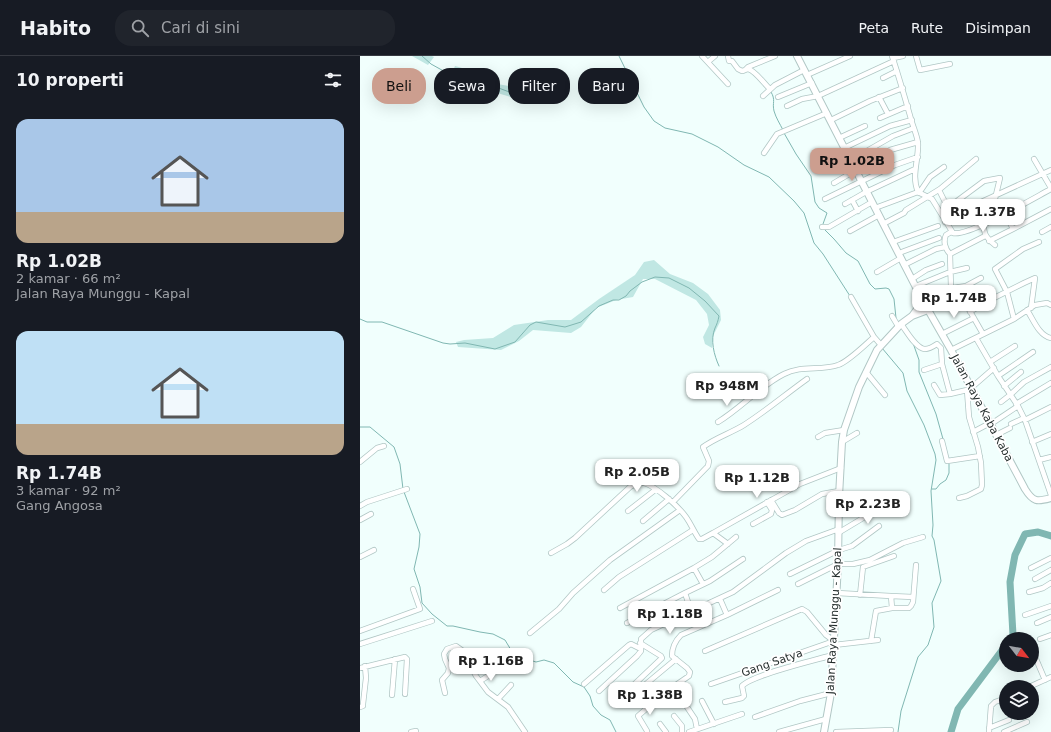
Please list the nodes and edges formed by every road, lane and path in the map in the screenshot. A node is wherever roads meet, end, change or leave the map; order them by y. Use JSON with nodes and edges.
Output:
{"nodes":[{"id":1,"x":702,"y":56,"type":"edge"},
{"id":2,"x":715,"y":56,"type":"edge"},
{"id":3,"x":728,"y":56,"type":"edge"},
{"id":4,"x":775,"y":56,"type":"edge"},
{"id":5,"x":797,"y":56,"type":"edge"},
{"id":6,"x":850,"y":56,"type":"edge"},
{"id":7,"x":903,"y":56,"type":"edge"},
{"id":8,"x":916,"y":56,"type":"edge"},
{"id":9,"x":893,"y":59,"type":"edge"},
{"id":10,"x":709,"y":62,"type":"junction"},
{"id":11,"x":950,"y":64,"type":"dead end"},
{"id":12,"x":746,"y":69,"type":"junction"},
{"id":13,"x":897,"y":71,"type":"junction"},
{"id":14,"x":805,"y":72,"type":"junction"},
{"id":15,"x":883,"y":78,"type":"dead end"},
{"id":16,"x":812,"y":83,"type":"junction"},
{"id":17,"x":728,"y":84,"type":"dead end"},
{"id":18,"x":903,"y":88,"type":"junction"},
{"id":19,"x":770,"y":89,"type":"junction"},
{"id":20,"x":763,"y":96,"type":"dead end"},
{"id":21,"x":818,"y":96,"type":"junction"},
{"id":22,"x":778,"y":97,"type":"dead end"},
{"id":23,"x":880,"y":97,"type":"junction"},
{"id":24,"x":787,"y":106,"type":"dead end"},
{"id":25,"x":908,"y":106,"type":"junction"},
{"id":26,"x":827,"y":113,"type":"junction"},
{"id":27,"x":888,"y":114,"type":"junction"},
{"id":28,"x":880,"y":118,"type":"dead end"},
{"id":29,"x":831,"y":120,"type":"junction"},
{"id":30,"x":912,"y":120,"type":"junction"},
{"id":31,"x":865,"y":126,"type":"dead end"},
{"id":32,"x":914,"y":128,"type":"junction"},
{"id":33,"x":840,"y":138,"type":"junction"},
{"id":34,"x":918,"y":142,"type":"junction"},
{"id":35,"x":844,"y":148,"type":"junction"},
{"id":36,"x":764,"y":153,"type":"dead end"},
{"id":37,"x":918,"y":157,"type":"junction"},
{"id":38,"x":850,"y":159,"type":"junction"},
{"id":39,"x":1034,"y":159,"type":"dead end"},
{"id":40,"x":976,"y":160,"type":"dead end"},
{"id":41,"x":944,"y":167,"type":"dead end"},
{"id":42,"x":915,"y":169,"type":"junction"},
{"id":43,"x":855,"y":170,"type":"junction"},
{"id":44,"x":1051,"y":170,"type":"edge"},
{"id":45,"x":1043,"y":174,"type":"junction"},
{"id":46,"x":861,"y":181,"type":"junction"},
{"id":47,"x":834,"y":182,"type":"dead end"},
{"id":48,"x":1051,"y":189,"type":"edge"},
{"id":49,"x":938,"y":190,"type":"junction"},
{"id":50,"x":866,"y":192,"type":"junction"},
{"id":51,"x":918,"y":193,"type":"junction"},
{"id":52,"x":996,"y":196,"type":"junction"},
{"id":53,"x":927,"y":197,"type":"junction"},
{"id":54,"x":824,"y":199,"type":"dead end"},
{"id":55,"x":852,"y":200,"type":"junction"},
{"id":56,"x":845,"y":204,"type":"dead end"},
{"id":57,"x":874,"y":205,"type":"junction"},
{"id":58,"x":1051,"y":209,"type":"edge"},
{"id":59,"x":858,"y":211,"type":"junction"},
{"id":60,"x":1005,"y":213,"type":"junction"},
{"id":61,"x":879,"y":215,"type":"junction"},
{"id":62,"x":945,"y":222,"type":"junction"},
{"id":63,"x":884,"y":224,"type":"junction"},
{"id":64,"x":983,"y":224,"type":"junction"},
{"id":65,"x":938,"y":226,"type":"dead end"},
{"id":66,"x":822,"y":227,"type":"dead end"},
{"id":67,"x":1051,"y":227,"type":"edge"},
{"id":68,"x":1013,"y":230,"type":"junction"},
{"id":69,"x":850,"y":231,"type":"dead end"},
{"id":70,"x":951,"y":232,"type":"junction"},
{"id":71,"x":1042,"y":232,"type":"dead end"},
{"id":72,"x":985,"y":236,"type":"junction"},
{"id":73,"x":939,"y":238,"type":"dead end"},
{"id":74,"x":989,"y":241,"type":"junction"},
{"id":75,"x":893,"y":242,"type":"junction"},
{"id":76,"x":1039,"y":242,"type":"dead end"},
{"id":77,"x":995,"y":245,"type":"dead end"},
{"id":78,"x":944,"y":248,"type":"junction"},
{"id":79,"x":950,"y":254,"type":"junction"},
{"id":80,"x":900,"y":255,"type":"junction"},
{"id":81,"x":942,"y":264,"type":"dead end"},
{"id":82,"x":904,"y":265,"type":"junction"},
{"id":83,"x":967,"y":268,"type":"dead end"},
{"id":84,"x":877,"y":272,"type":"dead end"},
{"id":85,"x":950,"y":272,"type":"junction"},
{"id":86,"x":981,"y":278,"type":"dead end"},
{"id":87,"x":912,"y":279,"type":"junction"},
{"id":88,"x":916,"y":286,"type":"junction"},
{"id":89,"x":949,"y":289,"type":"junction"},
{"id":90,"x":1007,"y":292,"type":"junction"},
{"id":91,"x":851,"y":297,"type":"dead end"},
{"id":92,"x":922,"y":298,"type":"junction"},
{"id":93,"x":1051,"y":305,"type":"edge"},
{"id":94,"x":967,"y":306,"type":"dead end"},
{"id":95,"x":927,"y":308,"type":"junction"},
{"id":96,"x":1029,"y":309,"type":"junction"},
{"id":97,"x":970,"y":312,"type":"junction"},
{"id":98,"x":892,"y":316,"type":"dead end"},
{"id":99,"x":912,"y":316,"type":"junction"},
{"id":100,"x":974,"y":318,"type":"junction"},
{"id":101,"x":1014,"y":319,"type":"junction"},
{"id":102,"x":899,"y":325,"type":"junction"},
{"id":103,"x":942,"y":334,"type":"junction"},
{"id":104,"x":983,"y":334,"type":"junction"},
{"id":105,"x":874,"y":337,"type":"junction"},
{"id":106,"x":976,"y":338,"type":"junction"},
{"id":107,"x":1051,"y":338,"type":"edge"},
{"id":108,"x":879,"y":346,"type":"junction"},
{"id":109,"x":1015,"y":346,"type":"dead end"},
{"id":110,"x":941,"y":348,"type":"junction"},
{"id":111,"x":950,"y":348,"type":"junction"},
{"id":112,"x":1033,"y":352,"type":"dead end"},
{"id":113,"x":990,"y":362,"type":"junction"},
{"id":114,"x":942,"y":364,"type":"junction"},
{"id":115,"x":1051,"y":367,"type":"edge"},
{"id":116,"x":994,"y":368,"type":"junction"},
{"id":117,"x":924,"y":370,"type":"dead end"},
{"id":118,"x":866,"y":372,"type":"junction"},
{"id":119,"x":1021,"y":372,"type":"dead end"},
{"id":120,"x":998,"y":376,"type":"junction"},
{"id":121,"x":807,"y":379,"type":"dead end"},
{"id":122,"x":1051,"y":383,"type":"edge"},
{"id":123,"x":934,"y":385,"type":"dead end"},
{"id":124,"x":1004,"y":386,"type":"junction"},
{"id":125,"x":969,"y":389,"type":"junction"},
{"id":126,"x":950,"y":394,"type":"junction"},
{"id":127,"x":885,"y":395,"type":"dead end"},
{"id":128,"x":1010,"y":395,"type":"junction"},
{"id":129,"x":1001,"y":402,"type":"dead end"},
{"id":130,"x":1017,"y":405,"type":"junction"},
{"id":131,"x":1051,"y":406,"type":"edge"},
{"id":132,"x":1024,"y":419,"type":"junction"},
{"id":133,"x":718,"y":422,"type":"dead end"},
{"id":134,"x":990,"y":424,"type":"junction"},
{"id":135,"x":844,"y":430,"type":"junction"},
{"id":136,"x":973,"y":432,"type":"junction"},
{"id":137,"x":857,"y":433,"type":"dead end"},
{"id":138,"x":1051,"y":434,"type":"edge"},
{"id":139,"x":996,"y":435,"type":"junction"},
{"id":140,"x":818,"y":437,"type":"dead end"},
{"id":141,"x":942,"y":441,"type":"dead end"},
{"id":142,"x":842,"y":442,"type":"junction"},
{"id":143,"x":1032,"y":442,"type":"junction"},
{"id":144,"x":384,"y":446,"type":"dead end"},
{"id":145,"x":980,"y":456,"type":"junction"},
{"id":146,"x":1051,"y":457,"type":"edge"},
{"id":147,"x":1039,"y":460,"type":"junction"},
{"id":148,"x":360,"y":462,"type":"edge"},
{"id":149,"x":841,"y":468,"type":"junction"},
{"id":150,"x":407,"y":489,"type":"dead end"},
{"id":151,"x":655,"y":490,"type":"junction"},
{"id":152,"x":839,"y":491,"type":"junction"},
{"id":153,"x":1051,"y":497,"type":"edge"},
{"id":154,"x":959,"y":498,"type":"dead end"},
{"id":155,"x":671,"y":501,"type":"junction"},
{"id":156,"x":769,"y":501,"type":"junction"},
{"id":157,"x":360,"y":506,"type":"edge"},
{"id":158,"x":893,"y":506,"type":"dead end"},
{"id":159,"x":680,"y":510,"type":"junction"},
{"id":160,"x":628,"y":511,"type":"dead end"},
{"id":161,"x":371,"y":514,"type":"dead end"},
{"id":162,"x":360,"y":520,"type":"edge"},
{"id":163,"x":643,"y":521,"type":"dead end"},
{"id":164,"x":753,"y":524,"type":"dead end"},
{"id":165,"x":879,"y":526,"type":"dead end"},
{"id":166,"x":693,"y":530,"type":"junction"},
{"id":167,"x":838,"y":531,"type":"junction"},
{"id":168,"x":713,"y":533,"type":"junction"},
{"id":169,"x":924,"y":536,"type":"dead end"},
{"id":170,"x":736,"y":537,"type":"dead end"},
{"id":171,"x":728,"y":544,"type":"junction"},
{"id":172,"x":374,"y":550,"type":"dead end"},
{"id":173,"x":839,"y":550,"type":"junction"},
{"id":174,"x":551,"y":553,"type":"dead end"},
{"id":175,"x":360,"y":556,"type":"edge"},
{"id":176,"x":894,"y":556,"type":"dead end"},
{"id":177,"x":1051,"y":558,"type":"edge"},
{"id":178,"x":743,"y":559,"type":"dead end"},
{"id":179,"x":838,"y":564,"type":"junction"},
{"id":180,"x":916,"y":565,"type":"dead end"},
{"id":181,"x":694,"y":568,"type":"junction"},
{"id":182,"x":1032,"y":568,"type":"dead end"},
{"id":183,"x":1051,"y":570,"type":"edge"},
{"id":184,"x":790,"y":574,"type":"dead end"},
{"id":185,"x":1035,"y":579,"type":"dead end"},
{"id":186,"x":1051,"y":583,"type":"edge"},
{"id":187,"x":703,"y":584,"type":"junction"},
{"id":188,"x":798,"y":584,"type":"dead end"},
{"id":189,"x":412,"y":589,"type":"dead end"},
{"id":190,"x":604,"y":590,"type":"dead end"},
{"id":191,"x":778,"y":590,"type":"dead end"},
{"id":192,"x":1029,"y":592,"type":"dead end"},
{"id":193,"x":685,"y":593,"type":"junction"},
{"id":194,"x":837,"y":593,"type":"junction"},
{"id":195,"x":860,"y":595,"type":"junction"},
{"id":196,"x":891,"y":596,"type":"junction"},
{"id":197,"x":913,"y":597,"type":"junction"},
{"id":198,"x":720,"y":599,"type":"junction"},
{"id":199,"x":1051,"y":606,"type":"edge"},
{"id":200,"x":620,"y":608,"type":"dead end"},
{"id":201,"x":892,"y":608,"type":"junction"},
{"id":202,"x":691,"y":611,"type":"junction"},
{"id":203,"x":727,"y":615,"type":"junction"},
{"id":204,"x":1025,"y":615,"type":"dead end"},
{"id":205,"x":1051,"y":616,"type":"edge"},
{"id":206,"x":432,"y":621,"type":"dead end"},
{"id":207,"x":1037,"y":622,"type":"dead end"},
{"id":208,"x":628,"y":623,"type":"dead end"},
{"id":209,"x":360,"y":632,"type":"edge"},
{"id":210,"x":530,"y":633,"type":"dead end"},
{"id":211,"x":1051,"y":635,"type":"edge"},
{"id":212,"x":1040,"y":639,"type":"dead end"},
{"id":213,"x":871,"y":640,"type":"junction"},
{"id":214,"x":878,"y":640,"type":"dead end"},
{"id":215,"x":640,"y":643,"type":"junction"},
{"id":216,"x":834,"y":643,"type":"junction"},
{"id":217,"x":360,"y":644,"type":"edge"},
{"id":218,"x":641,"y":649,"type":"junction"},
{"id":219,"x":705,"y":651,"type":"dead end"},
{"id":220,"x":833,"y":655,"type":"junction"},
{"id":221,"x":394,"y":659,"type":"junction"},
{"id":222,"x":676,"y":659,"type":"junction"},
{"id":223,"x":1039,"y":666,"type":"edge"},
{"id":224,"x":362,"y":667,"type":"edge"},
{"id":225,"x":488,"y":676,"type":"dead end"},
{"id":226,"x":1051,"y":677,"type":"edge"},
{"id":227,"x":1045,"y":680,"type":"junction"},
{"id":228,"x":480,"y":681,"type":"junction"},
{"id":229,"x":1039,"y":683,"type":"edge"},
{"id":230,"x":584,"y":684,"type":"dead end"},
{"id":231,"x":711,"y":684,"type":"dead end"},
{"id":232,"x":511,"y":685,"type":"dead end"},
{"id":233,"x":640,"y":689,"type":"dead end"},
{"id":234,"x":670,"y":689,"type":"dead end"},
{"id":235,"x":599,"y":691,"type":"dead end"},
{"id":236,"x":445,"y":693,"type":"dead end"},
{"id":237,"x":830,"y":693,"type":"junction"},
{"id":238,"x":405,"y":694,"type":"dead end"},
{"id":239,"x":392,"y":695,"type":"dead end"},
{"id":240,"x":621,"y":697,"type":"dead end"},
{"id":241,"x":498,"y":699,"type":"junction"},
{"id":242,"x":702,"y":701,"type":"dead end"},
{"id":243,"x":999,"y":701,"type":"edge"},
{"id":244,"x":654,"y":702,"type":"dead end"},
{"id":245,"x":725,"y":702,"type":"dead end"},
{"id":246,"x":360,"y":707,"type":"edge"},
{"id":247,"x":687,"y":708,"type":"dead end"},
{"id":248,"x":742,"y":714,"type":"dead end"},
{"id":249,"x":674,"y":716,"type":"dead end"},
{"id":250,"x":755,"y":717,"type":"dead end"},
{"id":251,"x":826,"y":719,"type":"junction"},
{"id":252,"x":1009,"y":720,"type":"dead end"},
{"id":253,"x":1027,"y":722,"type":"dead end"},
{"id":254,"x":660,"y":724,"type":"dead end"},
{"id":255,"x":714,"y":724,"type":"junction"},
{"id":256,"x":697,"y":729,"type":"junction"},
{"id":257,"x":891,"y":730,"type":"dead end"},
{"id":258,"x":989,"y":730,"type":"edge"},
{"id":259,"x":525,"y":732,"type":"edge"},
{"id":260,"x":646,"y":732,"type":"edge"},
{"id":261,"x":666,"y":732,"type":"edge"},
{"id":262,"x":682,"y":732,"type":"edge"},
{"id":263,"x":689,"y":732,"type":"edge"},
{"id":264,"x":779,"y":732,"type":"edge"},
{"id":265,"x":824,"y":732,"type":"edge"},
{"id":266,"x":836,"y":732,"type":"edge"},
{"id":267,"x":1004,"y":732,"type":"edge"}],
"edges":[{"from":1,"to":10,"type":"street"},
{"from":2,"to":10,"type":"street"},
{"from":3,"to":12,"type":"street"},
{"from":4,"to":12,"type":"street"},
{"from":5,"to":14,"type":"street"},
{"from":6,"to":14,"type":"street"},
{"from":7,"to":9,"type":"street"},
{"from":8,"to":11,"type":"street"},
{"from":9,"to":13,"type":"street"},
{"from":9,"to":21,"type":"street"},
{"from":10,"to":17,"type":"street"},
{"from":12,"to":19,"type":"street"},
{"from":13,"to":15,"type":"street"},
{"from":13,"to":18,"type":"street"},
{"from":14,"to":16,"type":"street"},
{"from":14,"to":19,"type":"street"},
{"from":16,"to":21,"type":"street"},
{"from":16,"to":22,"type":"street"},
{"from":18,"to":23,"type":"street"},
{"from":18,"to":25,"type":"street"},
{"from":19,"to":20,"type":"street"},
{"from":21,"to":24,"type":"street"},
{"from":21,"to":26,"type":"street"},
{"from":23,"to":27,"type":"street"},
{"from":23,"to":29,"type":"street"},
{"from":25,"to":27,"type":"street"},
{"from":25,"to":30,"type":"street"},
{"from":26,"to":29,"type":"street"},
{"from":26,"to":36,"type":"street"},
{"from":27,"to":28,"type":"street"},
{"from":29,"to":33,"type":"street"},
{"from":30,"to":32,"type":"street"},
{"from":30,"to":35,"type":"street"},
{"from":31,"to":33,"type":"street"},
{"from":32,"to":34,"type":"street"},
{"from":32,"to":38,"type":"street"},
{"from":33,"to":35,"type":"street"},
{"from":34,"to":37,"type":"street"},
{"from":34,"to":43,"type":"street"},
{"from":35,"to":38,"type":"street"},
{"from":37,"to":42,"type":"street"},
{"from":37,"to":46,"type":"street"},
{"from":38,"to":43,"type":"street"},
{"from":39,"to":45,"type":"street"},
{"from":40,"to":49,"type":"street"},
{"from":41,"to":51,"type":"street"},
{"from":42,"to":50,"type":"street"},
{"from":42,"to":51,"type":"street"},
{"from":43,"to":46,"type":"street"},
{"from":43,"to":47,"type":"street"},
{"from":44,"to":45,"type":"street"},
{"from":45,"to":48,"type":"street"},
{"from":45,"to":52,"type":"street"},
{"from":46,"to":50,"type":"street"},
{"from":46,"to":54,"type":"street"},
{"from":48,"to":60,"type":"street"},
{"from":49,"to":52,"type":"street"},
{"from":49,"to":53,"type":"street"},
{"from":50,"to":55,"type":"street"},
{"from":50,"to":57,"type":"street"},
{"from":51,"to":53,"type":"street"},
{"from":51,"to":57,"type":"street"},
{"from":52,"to":62,"type":"street"},
{"from":52,"to":64,"type":"street"},
{"from":53,"to":62,"type":"street"},
{"from":53,"to":63,"type":"street"},
{"from":55,"to":56,"type":"street"},
{"from":55,"to":59,"type":"street"},
{"from":57,"to":59,"type":"street"},
{"from":57,"to":61,"type":"street"},
{"from":58,"to":68,"type":"street"},
{"from":59,"to":66,"type":"street"},
{"from":60,"to":64,"type":"street"},
{"from":60,"to":68,"type":"street"},
{"from":61,"to":63,"type":"street"},
{"from":61,"to":69,"type":"street"},
{"from":62,"to":70,"type":"street"},
{"from":63,"to":75,"type":"street"},
{"from":64,"to":70,"type":"street"},
{"from":64,"to":72,"type":"street"},
{"from":65,"to":75,"type":"street"},
{"from":67,"to":71,"type":"street"},
{"from":68,"to":74,"type":"street"},
{"from":70,"to":78,"type":"street"},
{"from":72,"to":74,"type":"street"},
{"from":72,"to":79,"type":"street"},
{"from":73,"to":80,"type":"street"},
{"from":74,"to":77,"type":"street"},
{"from":75,"to":80,"type":"street"},
{"from":76,"to":90,"type":"street"},
{"from":78,"to":79,"type":"street"},
{"from":78,"to":82,"type":"street"},
{"from":79,"to":85,"type":"street"},
{"from":80,"to":82,"type":"street"},
{"from":80,"to":84,"type":"street"},
{"from":81,"to":87,"type":"street"},
{"from":82,"to":87,"type":"street"},
{"from":83,"to":85,"type":"street"},
{"from":85,"to":88,"type":"street"},
{"from":85,"to":89,"type":"street"},
{"from":86,"to":89,"type":"street"},
{"from":87,"to":88,"type":"street"},
{"from":88,"to":92,"type":"street"},
{"from":89,"to":92,"type":"street"},
{"from":89,"to":95,"type":"street"},
{"from":90,"to":96,"type":"street"},
{"from":90,"to":97,"type":"street"},
{"from":90,"to":101,"type":"street"},
{"from":91,"to":105,"type":"street"},
{"from":92,"to":95,"type":"street","name":"Jalan Raya Kaba Kaba"},
{"from":92,"to":99,"type":"street","name":"Jalan Raya Munggu - Kapal"},
{"from":93,"to":96,"type":"street"},
{"from":94,"to":97,"type":"street"},
{"from":95,"to":99,"type":"street","name":"Jalan Raya Munggu - Kapal"},
{"from":95,"to":103,"type":"street","name":"Jalan Raya Kaba Kaba"},
{"from":96,"to":101,"type":"street"},
{"from":96,"to":107,"type":"street"},
{"from":97,"to":100,"type":"street"},
{"from":98,"to":102,"type":"street"},
{"from":99,"to":102,"type":"street","name":"Jalan Raya Munggu - Kapal"},
{"from":100,"to":103,"type":"street"},
{"from":100,"to":104,"type":"street"},
{"from":101,"to":104,"type":"street"},
{"from":102,"to":108,"type":"street","name":"Jalan Raya Munggu - Kapal"},
{"from":102,"to":110,"type":"street"},
{"from":103,"to":111,"type":"street","name":"Jalan Raya Kaba Kaba"},
{"from":104,"to":106,"type":"street"},
{"from":105,"to":108,"type":"street"},
{"from":105,"to":133,"type":"street"},
{"from":106,"to":111,"type":"street"},
{"from":106,"to":113,"type":"street"},
{"from":108,"to":118,"type":"street","name":"Jalan Raya Munggu - Kapal"},
{"from":109,"to":113,"type":"street"},
{"from":110,"to":111,"type":"street"},
{"from":110,"to":114,"type":"street"},
{"from":111,"to":125,"type":"street","name":"Jalan Raya Kaba Kaba"},
{"from":112,"to":120,"type":"street"},
{"from":113,"to":116,"type":"street"},
{"from":114,"to":117,"type":"street"},
{"from":114,"to":126,"type":"street"},
{"from":115,"to":128,"type":"street"},
{"from":116,"to":120,"type":"street"},
{"from":116,"to":125,"type":"street"},
{"from":118,"to":127,"type":"street"},
{"from":118,"to":135,"type":"street","name":"Jalan Raya Munggu - Kapal"},
{"from":119,"to":124,"type":"street"},
{"from":120,"to":124,"type":"street"},
{"from":121,"to":155,"type":"street"},
{"from":122,"to":130,"type":"street"},
{"from":123,"to":126,"type":"street"},
{"from":124,"to":128,"type":"street"},
{"from":125,"to":126,"type":"street"},
{"from":125,"to":134,"type":"street","name":"Jalan Raya Kaba Kaba"},
{"from":125,"to":136,"type":"street"},
{"from":128,"to":129,"type":"street"},
{"from":128,"to":130,"type":"street"},
{"from":130,"to":132,"type":"street"},
{"from":130,"to":134,"type":"street"},
{"from":131,"to":132,"type":"street"},
{"from":132,"to":139,"type":"street"},
{"from":132,"to":143,"type":"street"},
{"from":134,"to":136,"type":"street"},
{"from":134,"to":139,"type":"street","name":"Jalan Raya Kaba Kaba"},
{"from":135,"to":140,"type":"street"},
{"from":135,"to":142,"type":"street","name":"Jalan Raya Munggu - Kapal"},
{"from":136,"to":145,"type":"street"},
{"from":137,"to":142,"type":"street"},
{"from":138,"to":143,"type":"street"},
{"from":139,"to":153,"type":"street","name":"Jalan Raya Kaba Kaba"},
{"from":141,"to":145,"type":"street"},
{"from":142,"to":149,"type":"street","name":"Jalan Raya Munggu - Kapal"},
{"from":143,"to":147,"type":"street"},
{"from":144,"to":148,"type":"street"},
{"from":145,"to":154,"type":"street"},
{"from":146,"to":147,"type":"street"},
{"from":147,"to":153,"type":"street"},
{"from":149,"to":152,"type":"street","name":"Jalan Raya Munggu - Kapal"},
{"from":149,"to":156,"type":"street"},
{"from":150,"to":157,"type":"street"},
{"from":151,"to":155,"type":"street"},
{"from":151,"to":160,"type":"street"},
{"from":151,"to":174,"type":"street"},
{"from":152,"to":156,"type":"street"},
{"from":152,"to":167,"type":"street","name":"Jalan Raya Munggu - Kapal"},
{"from":155,"to":159,"type":"street"},
{"from":155,"to":163,"type":"street"},
{"from":156,"to":164,"type":"street"},
{"from":156,"to":168,"type":"street"},
{"from":158,"to":167,"type":"street"},
{"from":159,"to":166,"type":"street"},
{"from":159,"to":210,"type":"street"},
{"from":161,"to":162,"type":"street"},
{"from":165,"to":173,"type":"street"},
{"from":166,"to":168,"type":"street"},
{"from":166,"to":190,"type":"street"},
{"from":167,"to":173,"type":"street","name":"Jalan Raya Munggu - Kapal"},
{"from":167,"to":198,"type":"street"},
{"from":168,"to":171,"type":"street"},
{"from":169,"to":179,"type":"street"},
{"from":170,"to":171,"type":"street"},
{"from":171,"to":181,"type":"street"},
{"from":172,"to":175,"type":"street"},
{"from":173,"to":179,"type":"street","name":"Jalan Raya Munggu - Kapal"},
{"from":173,"to":184,"type":"street"},
{"from":176,"to":195,"type":"street"},
{"from":177,"to":182,"type":"street"},
{"from":178,"to":187,"type":"street"},
{"from":179,"to":188,"type":"street"},
{"from":179,"to":194,"type":"street","name":"Jalan Raya Munggu - Kapal"},
{"from":180,"to":197,"type":"street"},
{"from":181,"to":187,"type":"street"},
{"from":181,"to":200,"type":"street"},
{"from":183,"to":185,"type":"street"},
{"from":186,"to":192,"type":"street"},
{"from":187,"to":193,"type":"street"},
{"from":189,"to":209,"type":"street"},
{"from":191,"to":203,"type":"street"},
{"from":193,"to":202,"type":"street"},
{"from":193,"to":208,"type":"street"},
{"from":194,"to":195,"type":"street"},
{"from":194,"to":216,"type":"street","name":"Jalan Raya Munggu - Kapal"},
{"from":195,"to":196,"type":"street"},
{"from":196,"to":197,"type":"street"},
{"from":196,"to":201,"type":"street"},
{"from":197,"to":201,"type":"street"},
{"from":198,"to":202,"type":"street"},
{"from":198,"to":203,"type":"street"},
{"from":199,"to":204,"type":"street"},
{"from":201,"to":213,"type":"street"},
{"from":202,"to":215,"type":"street"},
{"from":203,"to":222,"type":"street"},
{"from":205,"to":207,"type":"street"},
{"from":206,"to":217,"type":"street"},
{"from":211,"to":212,"type":"street"},
{"from":213,"to":214,"type":"street","name":"Gang Satya"},
{"from":213,"to":216,"type":"street","name":"Gang Satya"},
{"from":215,"to":218,"type":"street"},
{"from":215,"to":240,"type":"street"},
{"from":216,"to":219,"type":"street"},
{"from":216,"to":220,"type":"street","name":"Jalan Raya Munggu - Kapal"},
{"from":216,"to":231,"type":"street","name":"Gang Satya"},
{"from":218,"to":230,"type":"street"},
{"from":218,"to":235,"type":"street"},
{"from":220,"to":237,"type":"street","name":"Jalan Raya Munggu - Kapal"},
{"from":220,"to":245,"type":"street"},
{"from":221,"to":224,"type":"street"},
{"from":221,"to":238,"type":"street"},
{"from":221,"to":239,"type":"street"},
{"from":222,"to":233,"type":"street"},
{"from":222,"to":234,"type":"street"},
{"from":223,"to":227,"type":"street"},
{"from":224,"to":246,"type":"street"},
{"from":225,"to":228,"type":"street"},
{"from":226,"to":227,"type":"street"},
{"from":227,"to":229,"type":"street"},
{"from":228,"to":236,"type":"street"},
{"from":228,"to":241,"type":"street"},
{"from":232,"to":241,"type":"street"},
{"from":237,"to":250,"type":"street"},
{"from":237,"to":251,"type":"street","name":"Jalan Raya Munggu - Kapal"},
{"from":241,"to":259,"type":"street"},
{"from":242,"to":255,"type":"street"},
{"from":243,"to":258,"type":"street"},
{"from":244,"to":260,"type":"street"},
{"from":247,"to":256,"type":"street"},
{"from":248,"to":255,"type":"street"},
{"from":249,"to":262,"type":"street"},
{"from":251,"to":264,"type":"street"},
{"from":251,"to":265,"type":"street","name":"Jalan Raya Munggu - Kapal"},
{"from":252,"to":258,"type":"street"},
{"from":253,"to":267,"type":"street"},
{"from":254,"to":261,"type":"street"},
{"from":255,"to":256,"type":"street"},
{"from":256,"to":263,"type":"street"},
{"from":257,"to":266,"type":"street"}]}
